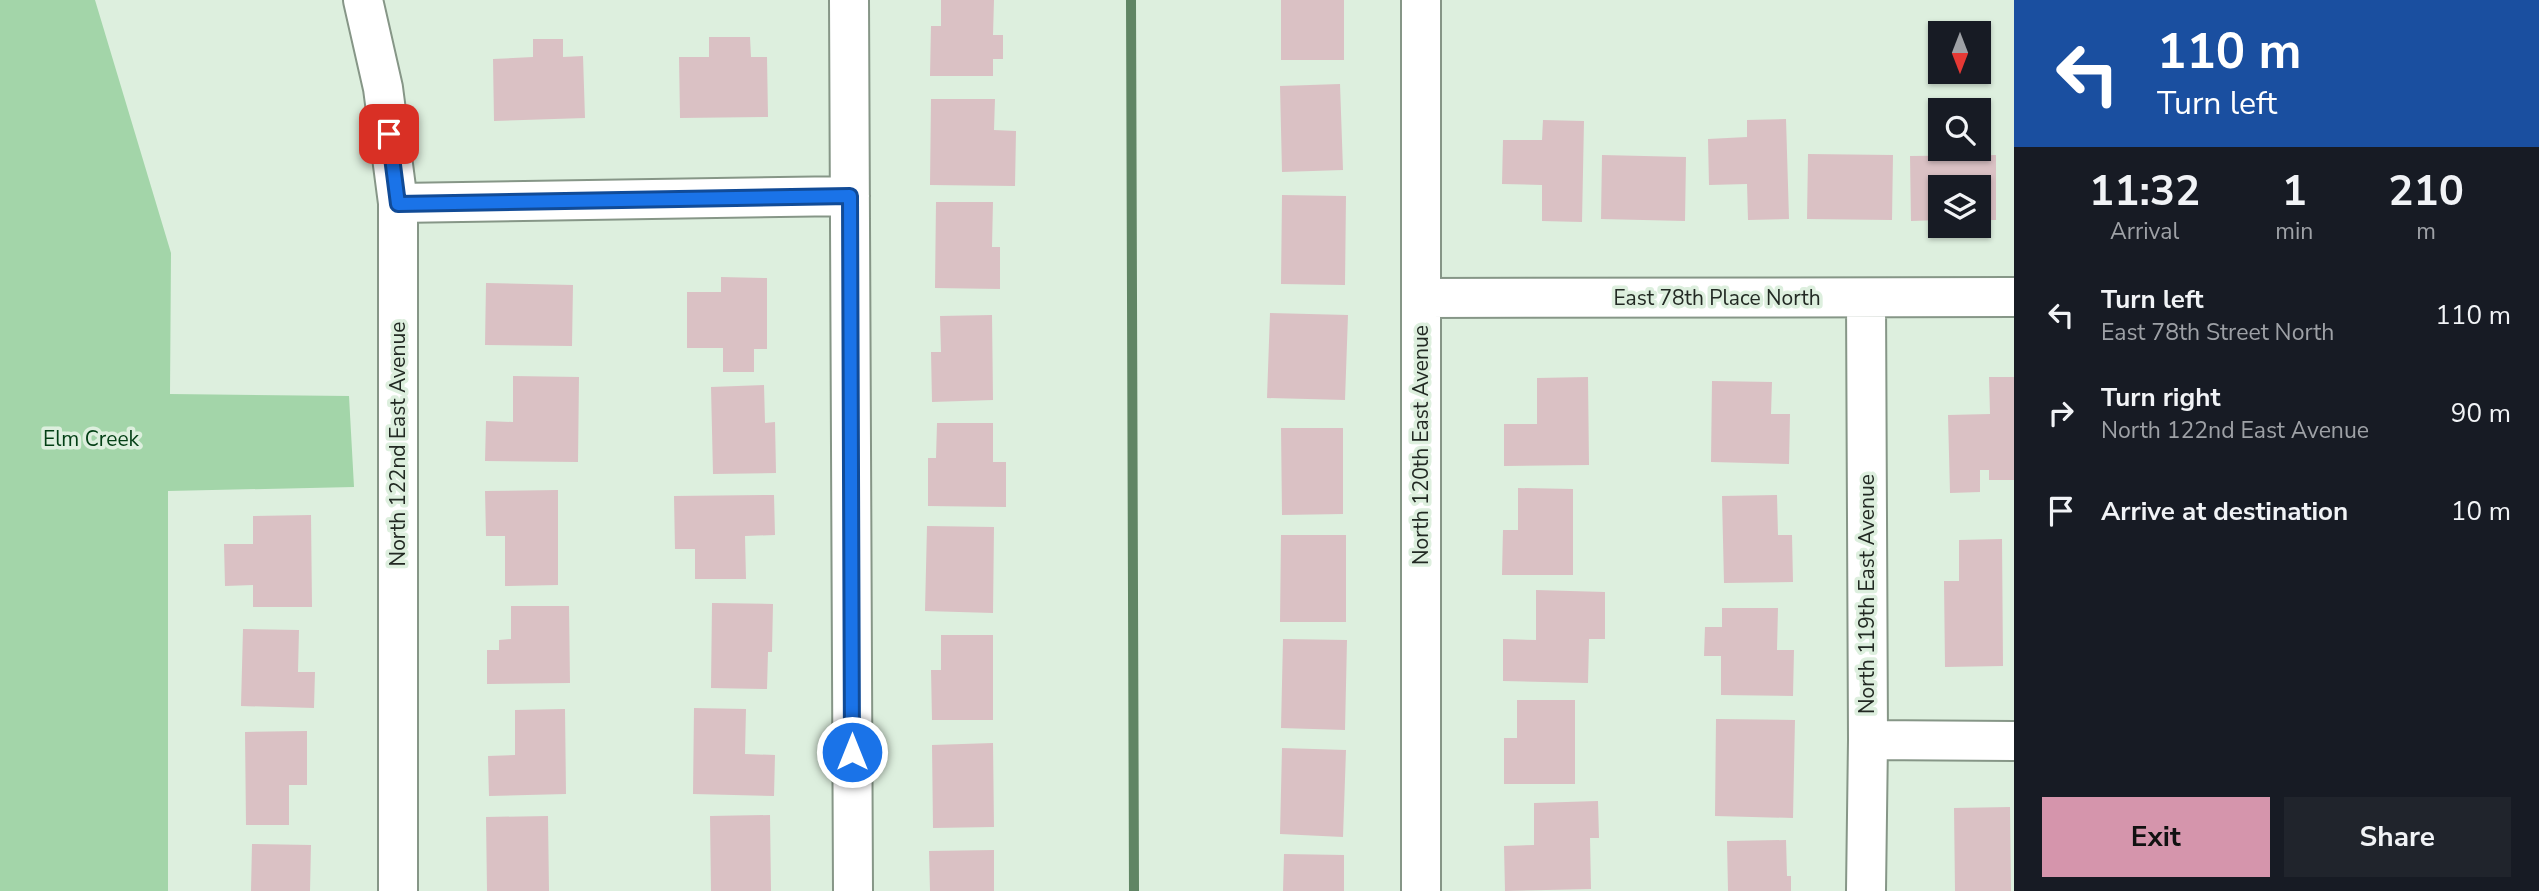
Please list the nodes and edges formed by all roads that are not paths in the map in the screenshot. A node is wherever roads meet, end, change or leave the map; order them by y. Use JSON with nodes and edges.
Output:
{"nodes":[{"id":1,"x":363,"y":0,"type":"edge"},
{"id":2,"x":849,"y":0,"type":"edge"},
{"id":3,"x":1421,"y":0,"type":"edge"},
{"id":4,"x":850,"y":196,"type":"junction"},
{"id":5,"x":398,"y":204,"type":"junction"},
{"id":6,"x":2014,"y":297,"type":"edge"},
{"id":7,"x":1421,"y":298,"type":"junction"},
{"id":8,"x":1866,"y":298,"type":"junction"},
{"id":9,"x":1868,"y":740,"type":"junction"},
{"id":10,"x":2014,"y":741,"type":"edge"},
{"id":11,"x":398,"y":891,"type":"edge"},
{"id":12,"x":853,"y":891,"type":"edge"},
{"id":13,"x":1421,"y":891,"type":"edge"},
{"id":14,"x":1866,"y":891,"type":"edge"}],
"edges":[{"from":1,"to":5,"type":"street","name":"North 122nd East Avenue"},
{"from":2,"to":4,"type":"street"},
{"from":3,"to":7,"type":"street","name":"North 120th East Avenue"},
{"from":4,"to":5,"type":"street"},
{"from":4,"to":12,"type":"street"},
{"from":5,"to":11,"type":"street","name":"North 122nd East Avenue"},
{"from":6,"to":8,"type":"street","name":"East 78th Place North"},
{"from":7,"to":8,"type":"street","name":"East 78th Place North"},
{"from":7,"to":13,"type":"street","name":"North 120th East Avenue"},
{"from":8,"to":9,"type":"street","name":"North 119th East Avenue"},
{"from":9,"to":10,"type":"street"},
{"from":9,"to":14,"type":"street","name":"North 119th East Avenue"}]}
